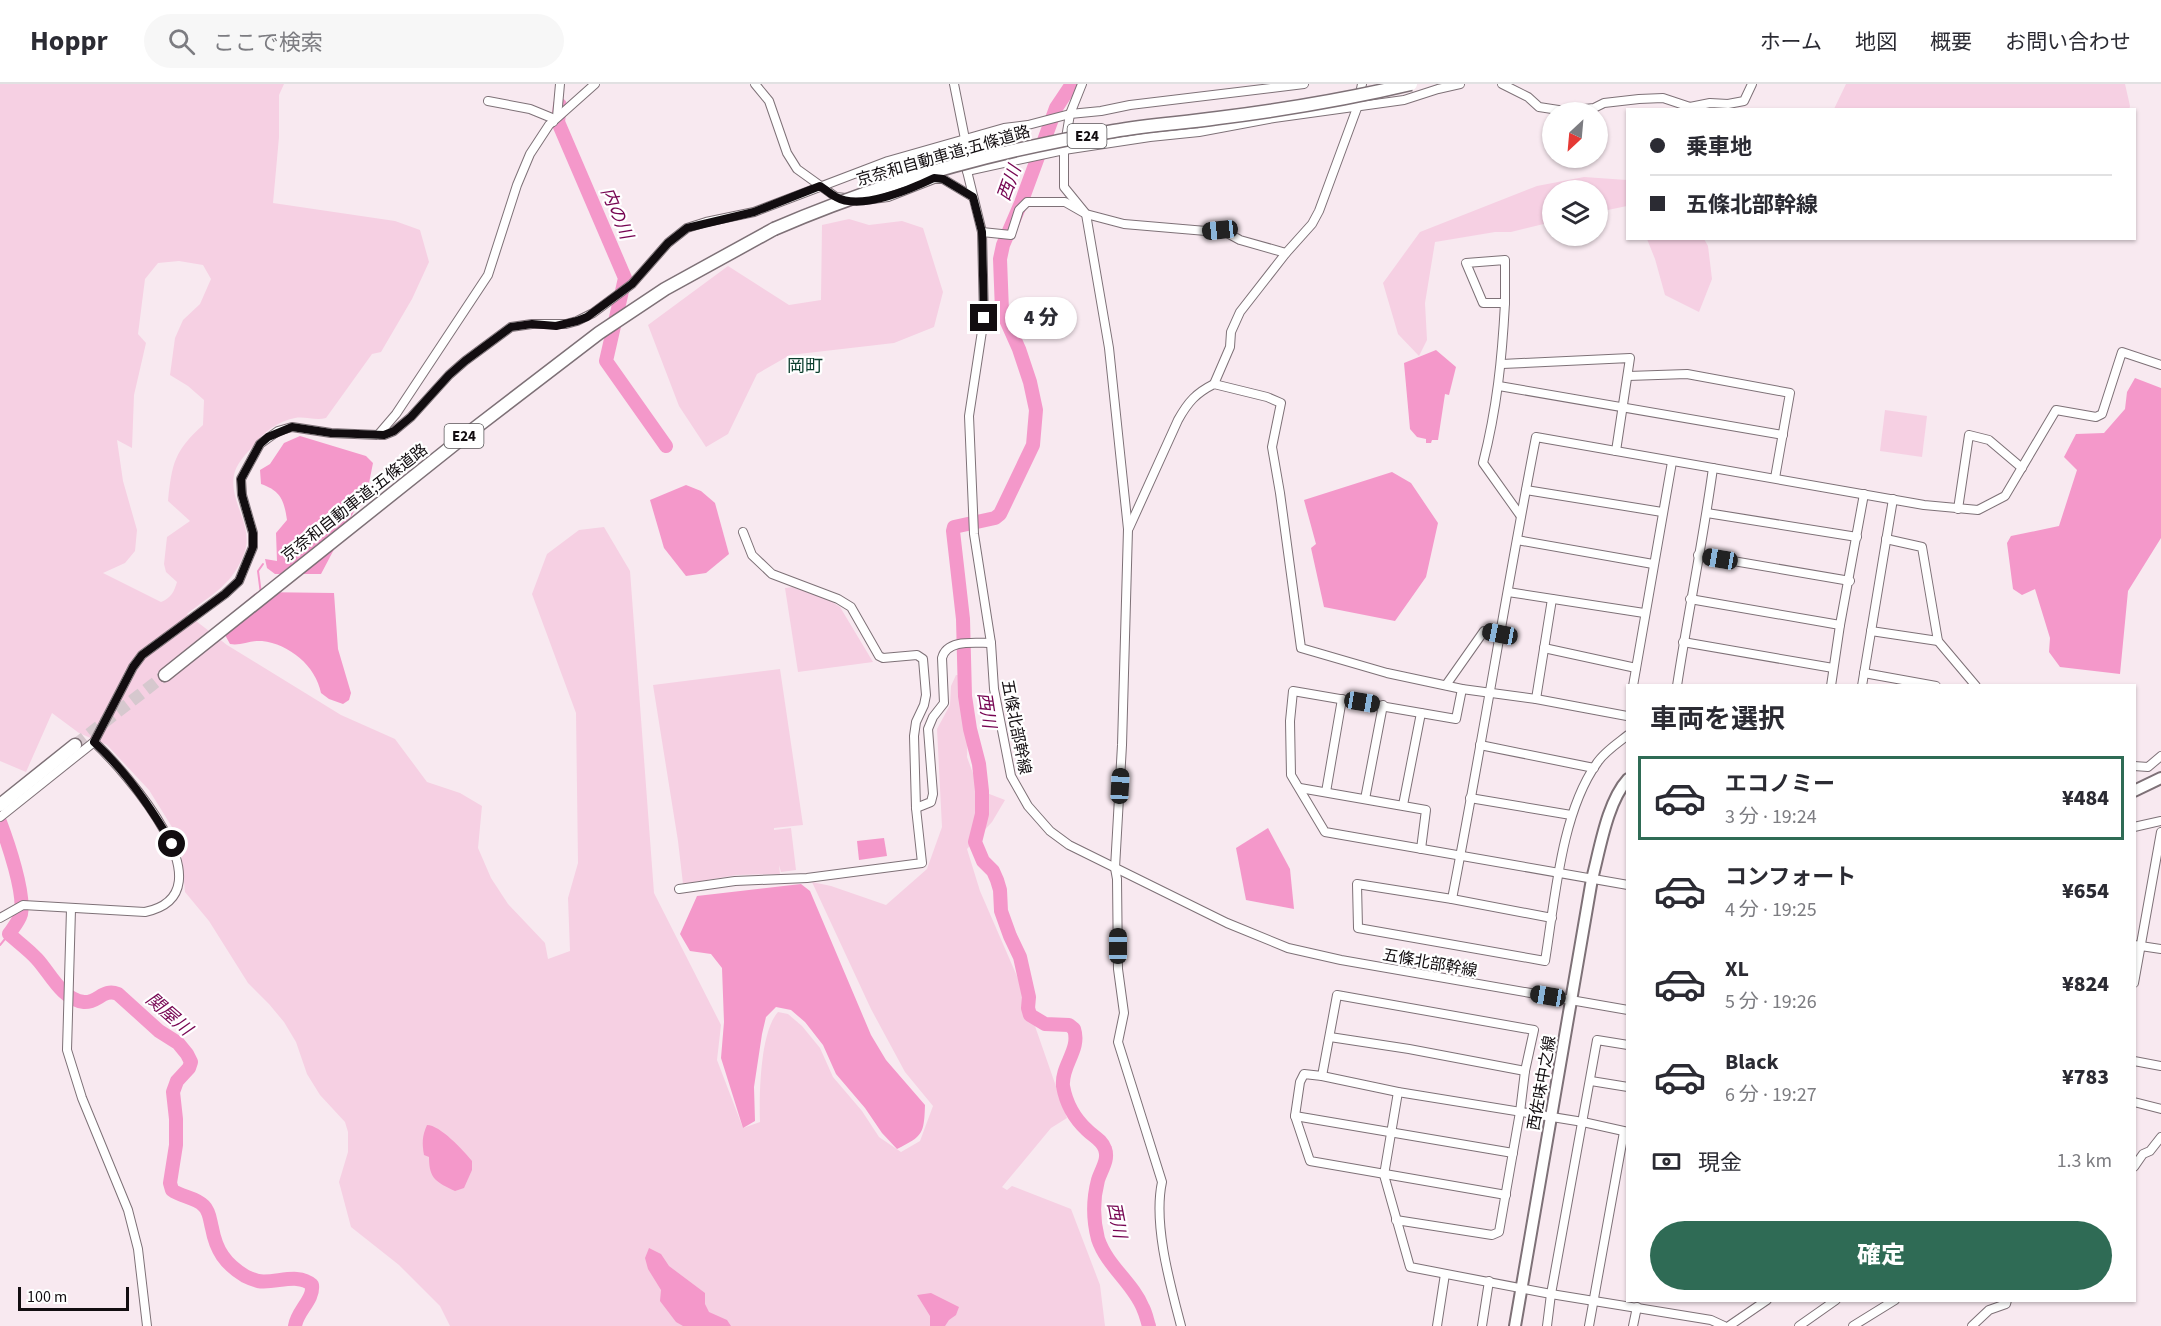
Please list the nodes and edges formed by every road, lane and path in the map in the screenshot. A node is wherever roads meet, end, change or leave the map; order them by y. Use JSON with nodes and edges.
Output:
{"nodes":[{"id":1,"x":560,"y":84,"type":"edge"},
{"id":2,"x":595,"y":84,"type":"edge"},
{"id":3,"x":755,"y":84,"type":"edge"},
{"id":4,"x":954,"y":84,"type":"edge"},
{"id":5,"x":1082,"y":84,"type":"edge"},
{"id":6,"x":1304,"y":84,"type":"edge"},
{"id":7,"x":1362,"y":84,"type":"edge"},
{"id":8,"x":1411,"y":84,"type":"edge"},
{"id":9,"x":1460,"y":84,"type":"edge"},
{"id":10,"x":1502,"y":84,"type":"edge"},
{"id":11,"x":1752,"y":84,"type":"edge"},
{"id":12,"x":488,"y":101,"type":"dead end"},
{"id":13,"x":1357,"y":108,"type":"junction"},
{"id":14,"x":1070,"y":114,"type":"junction"},
{"id":15,"x":555,"y":120,"type":"junction"},
{"id":16,"x":965,"y":139,"type":"junction"},
{"id":17,"x":1064,"y":150,"type":"junction"},
{"id":18,"x":1005,"y":164,"type":"junction"},
{"id":19,"x":968,"y":171,"type":"junction"},
{"id":20,"x":820,"y":186,"type":"junction"},
{"id":21,"x":973,"y":197,"type":"junction"},
{"id":22,"x":1086,"y":214,"type":"junction"},
{"id":23,"x":982,"y":232,"type":"junction"},
{"id":24,"x":1286,"y":253,"type":"junction"},
{"id":25,"x":1505,"y":303,"type":"junction"},
{"id":26,"x":1502,"y":364,"type":"junction"},
{"id":27,"x":2161,"y":365,"type":"edge"},
{"id":28,"x":1628,"y":376,"type":"junction"},
{"id":29,"x":1214,"y":384,"type":"junction"},
{"id":30,"x":1499,"y":386,"type":"junction"},
{"id":31,"x":1623,"y":407,"type":"junction"},
{"id":32,"x":396,"y":414,"type":"junction"},
{"id":33,"x":394,"y":431,"type":"junction"},
{"id":34,"x":378,"y":435,"type":"junction"},
{"id":35,"x":1783,"y":435,"type":"junction"},
{"id":36,"x":1616,"y":451,"type":"junction"},
{"id":37,"x":1672,"y":462,"type":"junction"},
{"id":38,"x":1713,"y":468,"type":"junction"},
{"id":39,"x":2022,"y":468,"type":"junction"},
{"id":40,"x":1775,"y":478,"type":"junction"},
{"id":41,"x":1526,"y":490,"type":"junction"},
{"id":42,"x":1864,"y":494,"type":"junction"},
{"id":43,"x":1893,"y":499,"type":"junction"},
{"id":44,"x":1958,"y":509,"type":"junction"},
{"id":45,"x":1662,"y":512,"type":"junction"},
{"id":46,"x":1707,"y":513,"type":"junction"},
{"id":47,"x":1520,"y":516,"type":"junction"},
{"id":48,"x":1128,"y":529,"type":"junction"},
{"id":49,"x":743,"y":532,"type":"dead end"},
{"id":50,"x":1857,"y":537,"type":"junction"},
{"id":51,"x":1886,"y":539,"type":"junction"},
{"id":52,"x":1517,"y":540,"type":"junction"},
{"id":53,"x":1698,"y":555,"type":"junction"},
{"id":54,"x":1653,"y":564,"type":"junction"},
{"id":55,"x":1850,"y":581,"type":"junction"},
{"id":56,"x":1508,"y":592,"type":"junction"},
{"id":57,"x":1552,"y":599,"type":"junction"},
{"id":58,"x":1690,"y":599,"type":"junction"},
{"id":59,"x":1644,"y":613,"type":"junction"},
{"id":60,"x":1840,"y":625,"type":"junction"},
{"id":61,"x":1871,"y":631,"type":"junction"},
{"id":62,"x":1500,"y":634,"type":"junction"},
{"id":63,"x":1938,"y":641,"type":"junction"},
{"id":64,"x":991,"y":642,"type":"junction"},
{"id":65,"x":1683,"y":642,"type":"junction"},
{"id":66,"x":1544,"y":648,"type":"junction"},
{"id":67,"x":1636,"y":668,"type":"junction"},
{"id":68,"x":1833,"y":668,"type":"junction"},
{"id":69,"x":1864,"y":673,"type":"junction"},
{"id":70,"x":165,"y":675,"type":"tunnel mouth"},
{"id":71,"x":1633,"y":684,"type":"edge"},
{"id":72,"x":1677,"y":684,"type":"edge"},
{"id":73,"x":1831,"y":684,"type":"edge"},
{"id":74,"x":1862,"y":684,"type":"edge"},
{"id":75,"x":1925,"y":684,"type":"edge"},
{"id":76,"x":1974,"y":684,"type":"edge"},
{"id":77,"x":1446,"y":685,"type":"junction"},
{"id":78,"x":1462,"y":689,"type":"junction"},
{"id":79,"x":1489,"y":692,"type":"junction"},
{"id":80,"x":1342,"y":699,"type":"junction"},
{"id":81,"x":1536,"y":699,"type":"junction"},
{"id":82,"x":1383,"y":705,"type":"junction"},
{"id":83,"x":1421,"y":712,"type":"junction"},
{"id":84,"x":1626,"y":716,"type":"edge"},
{"id":85,"x":1626,"y":737,"type":"edge"},
{"id":86,"x":94,"y":742,"type":"junction"},
{"id":87,"x":1480,"y":745,"type":"junction"},
{"id":88,"x":79,"y":748,"type":"junction"},
{"id":89,"x":2161,"y":756,"type":"edge"},
{"id":90,"x":2136,"y":766,"type":"edge"},
{"id":91,"x":1594,"y":768,"type":"junction"},
{"id":92,"x":2161,"y":778,"type":"edge"},
{"id":93,"x":1626,"y":781,"type":"edge"},
{"id":94,"x":1300,"y":788,"type":"junction"},
{"id":95,"x":2136,"y":790,"type":"edge"},
{"id":96,"x":1326,"y":792,"type":"junction"},
{"id":97,"x":1470,"y":798,"type":"junction"},
{"id":98,"x":1365,"y":799,"type":"junction"},
{"id":99,"x":0,"y":805,"type":"edge"},
{"id":100,"x":1403,"y":805,"type":"junction"},
{"id":101,"x":916,"y":808,"type":"junction"},
{"id":102,"x":1571,"y":815,"type":"junction"},
{"id":103,"x":0,"y":818,"type":"edge"},
{"id":104,"x":2161,"y":821,"type":"edge"},
{"id":105,"x":2136,"y":827,"type":"edge"},
{"id":106,"x":2161,"y":832,"type":"edge"},
{"id":107,"x":1420,"y":849,"type":"junction"},
{"id":108,"x":1460,"y":856,"type":"junction"},
{"id":109,"x":1115,"y":868,"type":"junction"},
{"id":110,"x":1560,"y":873,"type":"junction"},
{"id":111,"x":1592,"y":879,"type":"junction"},
{"id":112,"x":1626,"y":882,"type":"edge"},
{"id":113,"x":679,"y":889,"type":"dead end"},
{"id":114,"x":1452,"y":899,"type":"junction"},
{"id":115,"x":71,"y":909,"type":"junction"},
{"id":116,"x":0,"y":918,"type":"edge"},
{"id":117,"x":1552,"y":918,"type":"junction"},
{"id":118,"x":2138,"y":946,"type":"edge"},
{"id":119,"x":2161,"y":949,"type":"edge"},
{"id":120,"x":2136,"y":964,"type":"edge"},
{"id":121,"x":1570,"y":1000,"type":"junction"},
{"id":122,"x":1626,"y":1010,"type":"edge"},
{"id":123,"x":1330,"y":1037,"type":"junction"},
{"id":124,"x":1626,"y":1045,"type":"edge"},
{"id":125,"x":2136,"y":1061,"type":"edge"},
{"id":126,"x":2161,"y":1066,"type":"edge"},
{"id":127,"x":1525,"y":1071,"type":"junction"},
{"id":128,"x":1322,"y":1076,"type":"junction"},
{"id":129,"x":1591,"y":1081,"type":"junction"},
{"id":130,"x":1626,"y":1087,"type":"edge"},
{"id":131,"x":1398,"y":1092,"type":"junction"},
{"id":132,"x":2136,"y":1105,"type":"edge"},
{"id":133,"x":2161,"y":1109,"type":"edge"},
{"id":134,"x":1520,"y":1112,"type":"junction"},
{"id":135,"x":1295,"y":1116,"type":"junction"},
{"id":136,"x":1551,"y":1116,"type":"junction"},
{"id":137,"x":1583,"y":1122,"type":"junction"},
{"id":138,"x":1390,"y":1132,"type":"junction"},
{"id":139,"x":1626,"y":1132,"type":"edge"},
{"id":140,"x":2161,"y":1137,"type":"edge"},
{"id":141,"x":1513,"y":1153,"type":"junction"},
{"id":142,"x":2136,"y":1164,"type":"edge"},
{"id":143,"x":1384,"y":1175,"type":"junction"},
{"id":144,"x":1506,"y":1195,"type":"junction"},
{"id":145,"x":1396,"y":1220,"type":"junction"},
{"id":146,"x":1445,"y":1274,"type":"junction"},
{"id":147,"x":1489,"y":1281,"type":"junction"},
{"id":148,"x":1521,"y":1287,"type":"junction"},
{"id":149,"x":1551,"y":1294,"type":"junction"},
{"id":150,"x":1594,"y":1300,"type":"junction"},
{"id":151,"x":1764,"y":1302,"type":"edge"},
{"id":152,"x":1833,"y":1302,"type":"edge"},
{"id":153,"x":1892,"y":1302,"type":"edge"},
{"id":154,"x":2006,"y":1302,"type":"edge"},
{"id":155,"x":1637,"y":1307,"type":"junction"},
{"id":156,"x":147,"y":1326,"type":"edge"},
{"id":157,"x":1181,"y":1326,"type":"edge"},
{"id":158,"x":1437,"y":1326,"type":"edge"},
{"id":159,"x":1482,"y":1326,"type":"edge"},
{"id":160,"x":1515,"y":1326,"type":"edge"},
{"id":161,"x":1547,"y":1326,"type":"edge"},
{"id":162,"x":1589,"y":1326,"type":"edge"},
{"id":163,"x":1633,"y":1326,"type":"edge"},
{"id":164,"x":1724,"y":1326,"type":"edge"},
{"id":165,"x":1729,"y":1326,"type":"edge"},
{"id":166,"x":1799,"y":1326,"type":"edge"},
{"id":167,"x":1853,"y":1326,"type":"edge"},
{"id":168,"x":1972,"y":1326,"type":"edge"}],
"edges":[{"from":1,"to":15,"type":"street"},
{"from":2,"to":15,"type":"street"},
{"from":3,"to":20,"type":"street"},
{"from":4,"to":16,"type":"street","name":"五條北部幹線"},
{"from":5,"to":14,"type":"street"},
{"from":6,"to":14,"type":"street"},
{"from":7,"to":13,"type":"street"},
{"from":8,"to":70,"type":"highway","name":"京奈和自動車道;五條道路","number":"E24","bridge":true},
{"from":9,"to":13,"type":"street"},
{"from":10,"to":11,"type":"street"},
{"from":12,"to":15,"type":"street"},
{"from":13,"to":17,"type":"street"},
{"from":13,"to":24,"type":"street"},
{"from":14,"to":16,"type":"street"},
{"from":14,"to":17,"type":"street"},
{"from":15,"to":32,"type":"street"},
{"from":16,"to":18,"type":"street"},
{"from":16,"to":19,"type":"street","name":"五條北部幹線"},
{"from":16,"to":20,"type":"street"},
{"from":17,"to":18,"type":"street"},
{"from":17,"to":22,"type":"street"},
{"from":18,"to":19,"type":"street"},
{"from":19,"to":21,"type":"street","name":"五條北部幹線"},
{"from":20,"to":21,"type":"street"},
{"from":20,"to":33,"type":"street"},
{"from":21,"to":23,"type":"street","name":"五條北部幹線"},
{"from":22,"to":23,"type":"street"},
{"from":22,"to":24,"type":"street"},
{"from":22,"to":48,"type":"street"},
{"from":23,"to":64,"type":"street","name":"五條北部幹線"},
{"from":24,"to":29,"type":"street"},
{"from":25,"to":25,"type":"street"},
{"from":25,"to":26,"type":"street"},
{"from":26,"to":28,"type":"street"},
{"from":26,"to":30,"type":"street"},
{"from":27,"to":39,"type":"street"},
{"from":28,"to":31,"type":"street"},
{"from":28,"to":35,"type":"street"},
{"from":29,"to":48,"type":"street"},
{"from":29,"to":77,"type":"street"},
{"from":30,"to":31,"type":"street"},
{"from":30,"to":47,"type":"street"},
{"from":31,"to":35,"type":"street"},
{"from":31,"to":36,"type":"street"},
{"from":32,"to":33,"type":"street"},
{"from":32,"to":34,"type":"street"},
{"from":33,"to":34,"type":"street"},
{"from":34,"to":86,"type":"street"},
{"from":35,"to":40,"type":"street"},
{"from":36,"to":37,"type":"street"},
{"from":36,"to":41,"type":"street"},
{"from":37,"to":38,"type":"street"},
{"from":37,"to":45,"type":"street"},
{"from":38,"to":40,"type":"street"},
{"from":38,"to":46,"type":"street"},
{"from":39,"to":44,"type":"street"},
{"from":39,"to":44,"type":"street"},
{"from":40,"to":42,"type":"street"},
{"from":41,"to":45,"type":"street"},
{"from":41,"to":47,"type":"street"},
{"from":42,"to":43,"type":"street"},
{"from":42,"to":50,"type":"street"},
{"from":43,"to":44,"type":"street"},
{"from":43,"to":51,"type":"street"},
{"from":45,"to":54,"type":"street"},
{"from":46,"to":50,"type":"street"},
{"from":46,"to":53,"type":"street"},
{"from":47,"to":52,"type":"street"},
{"from":48,"to":109,"type":"street"},
{"from":49,"to":101,"type":"street"},
{"from":50,"to":55,"type":"street"},
{"from":51,"to":61,"type":"street"},
{"from":51,"to":63,"type":"street"},
{"from":52,"to":54,"type":"street"},
{"from":52,"to":56,"type":"street"},
{"from":53,"to":55,"type":"street"},
{"from":53,"to":58,"type":"street"},
{"from":54,"to":59,"type":"street"},
{"from":55,"to":60,"type":"street"},
{"from":56,"to":57,"type":"street"},
{"from":56,"to":62,"type":"street"},
{"from":57,"to":59,"type":"street"},
{"from":57,"to":66,"type":"street"},
{"from":58,"to":60,"type":"street"},
{"from":58,"to":65,"type":"street"},
{"from":59,"to":67,"type":"street"},
{"from":60,"to":68,"type":"street"},
{"from":61,"to":63,"type":"street"},
{"from":61,"to":69,"type":"street"},
{"from":62,"to":77,"type":"street"},
{"from":62,"to":79,"type":"street"},
{"from":63,"to":76,"type":"street"},
{"from":64,"to":101,"type":"street"},
{"from":64,"to":109,"type":"street","name":"五條北部幹線"},
{"from":65,"to":68,"type":"street"},
{"from":65,"to":72,"type":"street"},
{"from":66,"to":67,"type":"street"},
{"from":66,"to":81,"type":"street"},
{"from":67,"to":71,"type":"street"},
{"from":68,"to":73,"type":"street"},
{"from":69,"to":74,"type":"street"},
{"from":69,"to":75,"type":"street"},
{"from":77,"to":78,"type":"street"},
{"from":78,"to":79,"type":"street"},
{"from":78,"to":83,"type":"street"},
{"from":79,"to":81,"type":"street"},
{"from":79,"to":87,"type":"street"},
{"from":80,"to":82,"type":"street"},
{"from":80,"to":94,"type":"street"},
{"from":80,"to":96,"type":"street"},
{"from":81,"to":84,"type":"street"},
{"from":82,"to":83,"type":"street"},
{"from":82,"to":98,"type":"street"},
{"from":83,"to":100,"type":"street"},
{"from":85,"to":91,"type":"street"},
{"from":86,"to":88,"type":"street"},
{"from":86,"to":115,"type":"street"},
{"from":87,"to":91,"type":"street"},
{"from":87,"to":97,"type":"street"},
{"from":88,"to":99,"type":"highway"},
{"from":88,"to":103,"type":"street"},
{"from":89,"to":90,"type":"street"},
{"from":91,"to":102,"type":"street"},
{"from":92,"to":95,"type":"main road"},
{"from":93,"to":111,"type":"main road","name":"西佐味中之線"},
{"from":94,"to":96,"type":"street"},
{"from":94,"to":107,"type":"street"},
{"from":96,"to":98,"type":"street"},
{"from":97,"to":102,"type":"street"},
{"from":97,"to":108,"type":"street"},
{"from":98,"to":100,"type":"street"},
{"from":100,"to":107,"type":"street"},
{"from":101,"to":113,"type":"street"},
{"from":102,"to":110,"type":"street"},
{"from":104,"to":105,"type":"street"},
{"from":106,"to":118,"type":"street"},
{"from":107,"to":108,"type":"street"},
{"from":108,"to":110,"type":"street"},
{"from":108,"to":114,"type":"street"},
{"from":109,"to":121,"type":"street","name":"五條北部幹線"},
{"from":109,"to":157,"type":"street"},
{"from":110,"to":111,"type":"street"},
{"from":110,"to":117,"type":"street"},
{"from":111,"to":112,"type":"street"},
{"from":111,"to":121,"type":"main road","name":"西佐味中之線"},
{"from":114,"to":117,"type":"street"},
{"from":114,"to":117,"type":"street"},
{"from":115,"to":116,"type":"street"},
{"from":115,"to":156,"type":"street"},
{"from":118,"to":119,"type":"street"},
{"from":118,"to":120,"type":"street"},
{"from":121,"to":122,"type":"street","name":"五條北部幹線"},
{"from":121,"to":136,"type":"main road","name":"西佐味中之線"},
{"from":123,"to":127,"type":"street"},
{"from":123,"to":127,"type":"street"},
{"from":123,"to":128,"type":"street"},
{"from":124,"to":129,"type":"street"},
{"from":125,"to":126,"type":"street"},
{"from":127,"to":134,"type":"street"},
{"from":128,"to":131,"type":"street"},
{"from":128,"to":135,"type":"street"},
{"from":129,"to":130,"type":"street"},
{"from":129,"to":137,"type":"street"},
{"from":131,"to":134,"type":"street"},
{"from":131,"to":138,"type":"street"},
{"from":132,"to":133,"type":"street"},
{"from":134,"to":136,"type":"street"},
{"from":134,"to":141,"type":"street"},
{"from":135,"to":138,"type":"street"},
{"from":135,"to":143,"type":"street"},
{"from":136,"to":137,"type":"street"},
{"from":136,"to":148,"type":"main road","name":"西佐味中之線"},
{"from":137,"to":139,"type":"street"},
{"from":137,"to":149,"type":"street"},
{"from":138,"to":141,"type":"street"},
{"from":138,"to":143,"type":"street"},
{"from":139,"to":150,"type":"street"},
{"from":140,"to":142,"type":"street"},
{"from":141,"to":144,"type":"street"},
{"from":143,"to":144,"type":"street"},
{"from":143,"to":145,"type":"street"},
{"from":144,"to":145,"type":"street"},
{"from":145,"to":146,"type":"street"},
{"from":146,"to":147,"type":"street"},
{"from":146,"to":158,"type":"street"},
{"from":147,"to":148,"type":"street"},
{"from":147,"to":159,"type":"street"},
{"from":148,"to":149,"type":"street"},
{"from":148,"to":160,"type":"main road","name":"西佐味中之線"},
{"from":149,"to":150,"type":"street"},
{"from":149,"to":161,"type":"street"},
{"from":150,"to":155,"type":"street"},
{"from":150,"to":162,"type":"street"},
{"from":151,"to":165,"type":"street"},
{"from":152,"to":166,"type":"street"},
{"from":153,"to":167,"type":"street"},
{"from":154,"to":168,"type":"street"},
{"from":155,"to":163,"type":"street"},
{"from":155,"to":164,"type":"street"}]}
